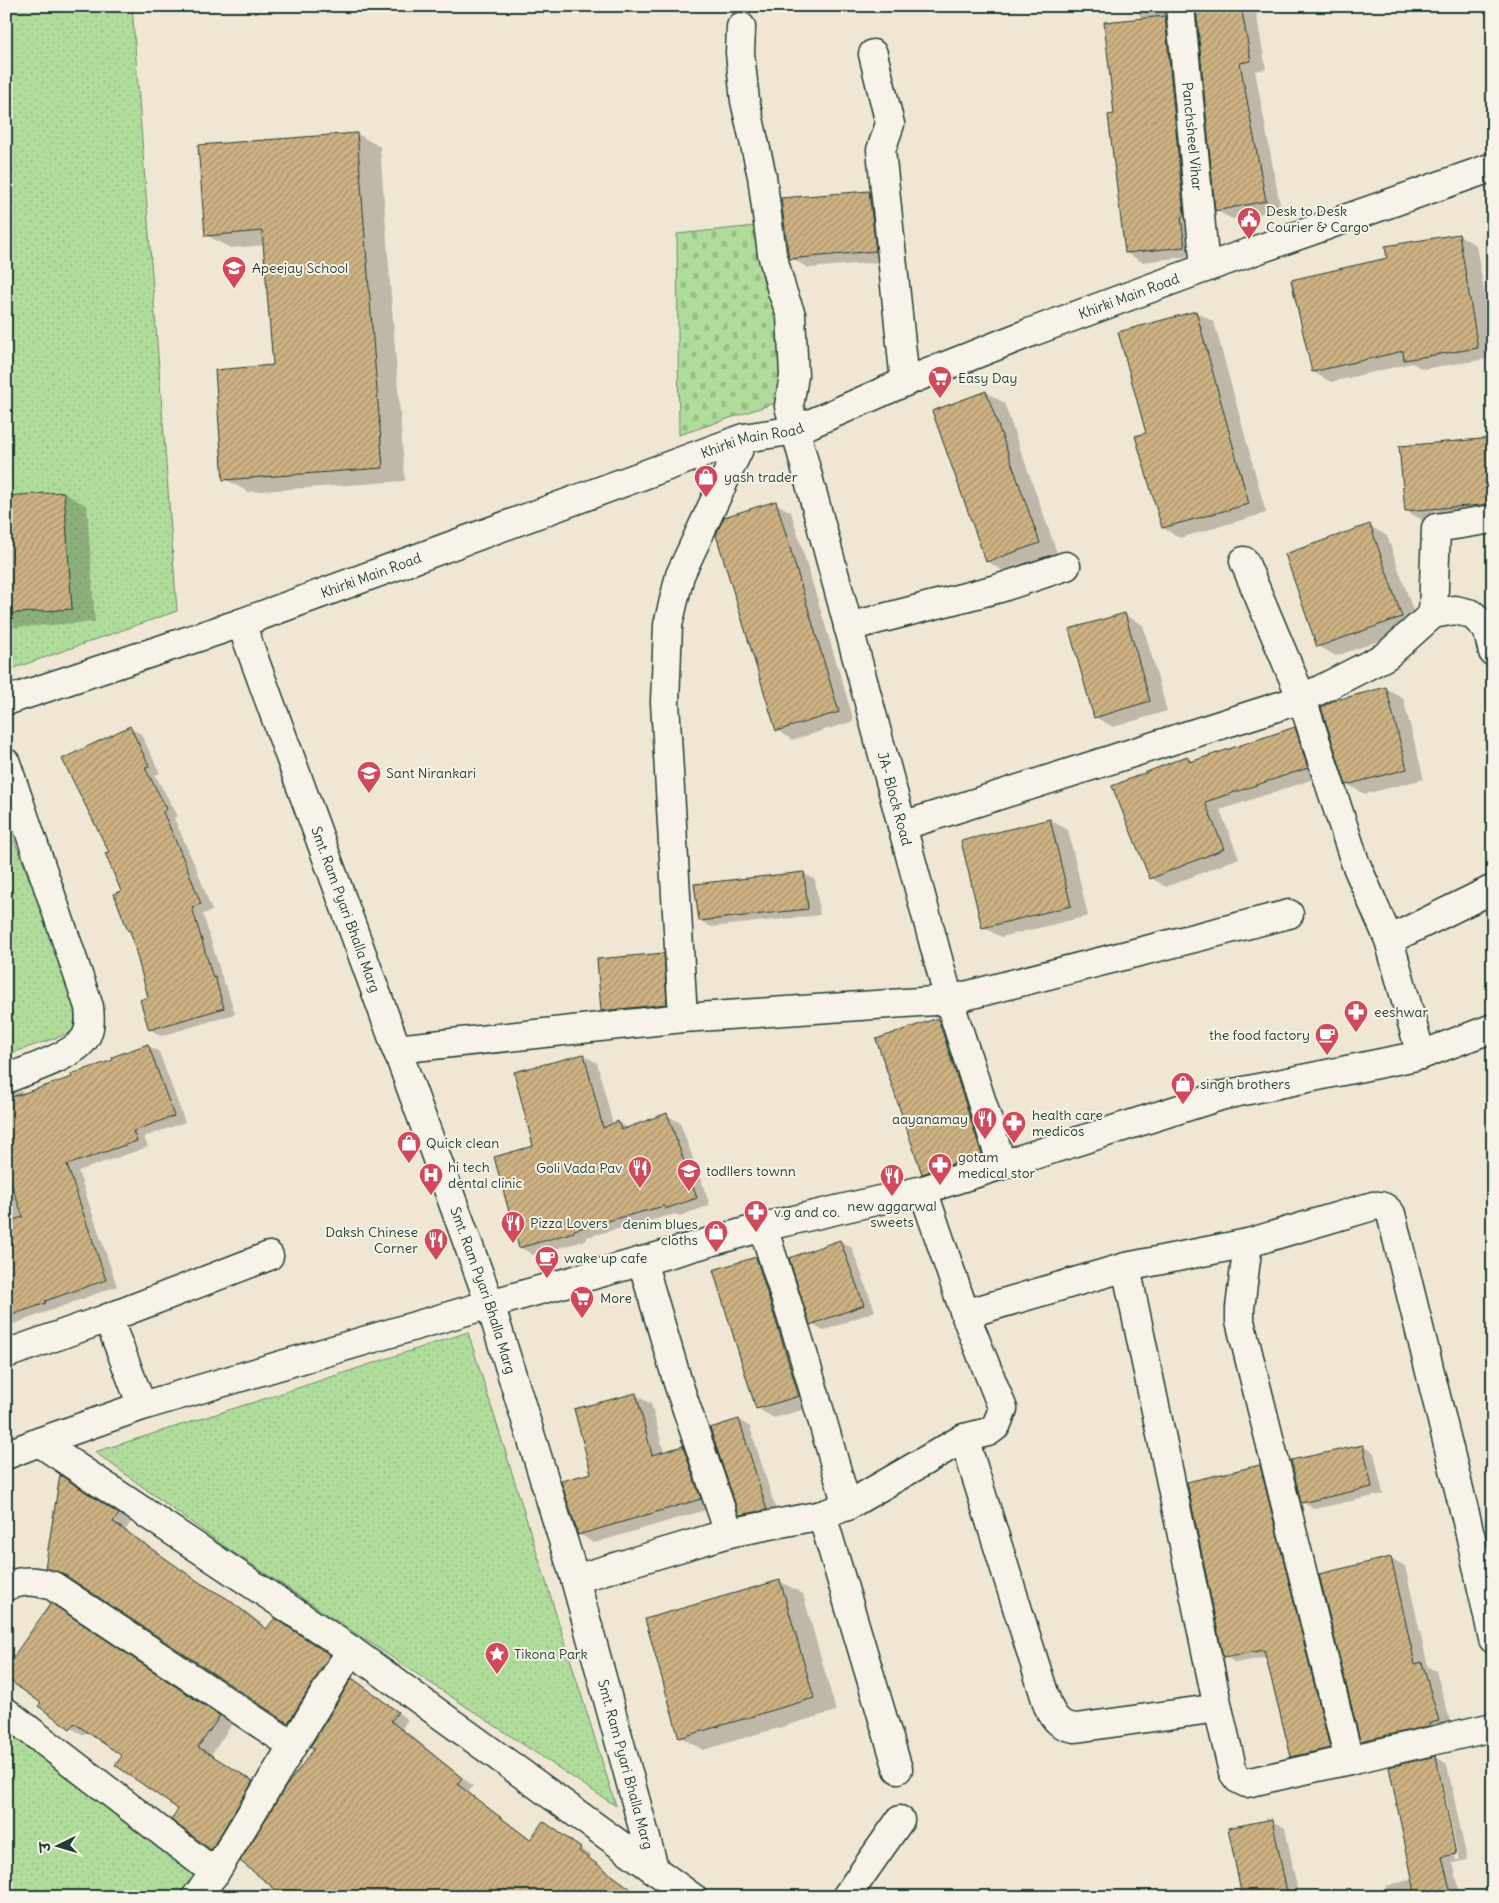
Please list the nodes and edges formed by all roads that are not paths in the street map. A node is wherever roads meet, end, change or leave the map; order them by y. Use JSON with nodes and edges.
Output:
{"nodes":[{"id":1,"x":1180,"y":6,"type":"edge"},
{"id":2,"x":741,"y":27,"type":"dead end"},
{"id":3,"x":873,"y":54,"type":"dead end"},
{"id":4,"x":1493,"y":167,"type":"edge"},
{"id":5,"x":1205,"y":268,"type":"junction"},
{"id":6,"x":905,"y":382,"type":"junction"},
{"id":7,"x":796,"y":430,"type":"junction"},
{"id":8,"x":744,"y":438,"type":"junction"},
{"id":9,"x":1493,"y":519,"type":"edge"},
{"id":10,"x":1244,"y":561,"type":"dead end"},
{"id":11,"x":1066,"y":566,"type":"dead end"},
{"id":12,"x":1433,"y":614,"type":"junction"},
{"id":13,"x":241,"y":622,"type":"junction"},
{"id":14,"x":848,"y":627,"type":"junction"},
{"id":15,"x":1493,"y":652,"type":"edge"},
{"id":16,"x":1302,"y":699,"type":"junction"},
{"id":17,"x":6,"y":701,"type":"edge"},
{"id":18,"x":6,"y":763,"type":"edge"},
{"id":19,"x":902,"y":826,"type":"junction"},
{"id":20,"x":1493,"y":889,"type":"edge"},
{"id":21,"x":1289,"y":914,"type":"dead end"},
{"id":22,"x":1389,"y":940,"type":"junction"},
{"id":23,"x":949,"y":1000,"type":"junction"},
{"id":24,"x":683,"y":1018,"type":"junction"},
{"id":25,"x":1493,"y":1028,"type":"edge"},
{"id":26,"x":396,"y":1048,"type":"junction"},
{"id":27,"x":1421,"y":1055,"type":"junction"},
{"id":28,"x":6,"y":1079,"type":"edge"},
{"id":29,"x":1002,"y":1165,"type":"junction"},
{"id":30,"x":923,"y":1190,"type":"junction"},
{"id":31,"x":763,"y":1227,"type":"junction"},
{"id":32,"x":1248,"y":1243,"type":"junction"},
{"id":33,"x":268,"y":1256,"type":"dead end"},
{"id":34,"x":642,"y":1261,"type":"junction"},
{"id":35,"x":1126,"y":1267,"type":"junction"},
{"id":36,"x":490,"y":1304,"type":"junction"},
{"id":37,"x":965,"y":1314,"type":"junction"},
{"id":38,"x":108,"y":1318,"type":"junction"},
{"id":39,"x":6,"y":1354,"type":"edge"},
{"id":40,"x":142,"y":1406,"type":"junction"},
{"id":41,"x":964,"y":1438,"type":"junction"},
{"id":42,"x":40,"y":1442,"type":"junction"},
{"id":43,"x":6,"y":1455,"type":"edge"},
{"id":44,"x":847,"y":1506,"type":"junction"},
{"id":45,"x":822,"y":1515,"type":"junction"},
{"id":46,"x":729,"y":1533,"type":"junction"},
{"id":47,"x":1481,"y":1533,"type":"edge"},
{"id":48,"x":575,"y":1579,"type":"junction"},
{"id":49,"x":6,"y":1586,"type":"edge"},
{"id":50,"x":1493,"y":1639,"type":"edge"},
{"id":51,"x":351,"y":1650,"type":"junction"},
{"id":52,"x":1218,"y":1708,"type":"junction"},
{"id":53,"x":6,"y":1712,"type":"edge"},
{"id":54,"x":1493,"y":1727,"type":"edge"},
{"id":55,"x":292,"y":1745,"type":"junction"},
{"id":56,"x":1349,"y":1760,"type":"junction"},
{"id":57,"x":898,"y":1769,"type":"dead end"},
{"id":58,"x":900,"y":1820,"type":"dead end"},
{"id":59,"x":654,"y":1868,"type":"junction"},
{"id":60,"x":215,"y":1873,"type":"junction"},
{"id":61,"x":196,"y":1897,"type":"edge"},
{"id":62,"x":692,"y":1897,"type":"edge"},
{"id":63,"x":846,"y":1897,"type":"edge"}],
"edges":[{"from":1,"to":5,"type":"street","name":"Panchsheel Vihar"},
{"from":2,"to":7,"type":"street","name":"JA- Block Road"},
{"from":3,"to":6,"type":"street"},
{"from":4,"to":5,"type":"street","name":"Khirki Main Road"},
{"from":5,"to":6,"type":"street","name":"Khirki Main Road"},
{"from":6,"to":7,"type":"street","name":"Khirki Main Road"},
{"from":7,"to":8,"type":"street","name":"Khirki Main Road"},
{"from":7,"to":14,"type":"street","name":"JA- Block Road"},
{"from":8,"to":13,"type":"street","name":"Khirki Main Road"},
{"from":8,"to":24,"type":"street"},
{"from":9,"to":12,"type":"street"},
{"from":10,"to":16,"type":"street"},
{"from":11,"to":14,"type":"street"},
{"from":12,"to":15,"type":"street"},
{"from":12,"to":16,"type":"street"},
{"from":13,"to":17,"type":"street","name":"Khirki Main Road"},
{"from":13,"to":26,"type":"street","name":"Smt. Ram Pyari Bhalla Marg"},
{"from":14,"to":19,"type":"street","name":"JA- Block Road"},
{"from":16,"to":19,"type":"street"},
{"from":16,"to":22,"type":"street"},
{"from":18,"to":28,"type":"street"},
{"from":19,"to":23,"type":"street","name":"JA- Block Road"},
{"from":20,"to":22,"type":"street"},
{"from":21,"to":23,"type":"street"},
{"from":22,"to":27,"type":"street"},
{"from":23,"to":24,"type":"street"},
{"from":23,"to":29,"type":"street","name":"JA- Block Road"},
{"from":24,"to":26,"type":"street"},
{"from":25,"to":27,"type":"street"},
{"from":26,"to":36,"type":"street","name":"Smt. Ram Pyari Bhalla Marg"},
{"from":27,"to":29,"type":"street"},
{"from":29,"to":30,"type":"street"},
{"from":30,"to":31,"type":"street"},
{"from":30,"to":37,"type":"street"},
{"from":31,"to":34,"type":"street"},
{"from":31,"to":44,"type":"street"},
{"from":32,"to":35,"type":"street"},
{"from":32,"to":47,"type":"street"},
{"from":32,"to":56,"type":"street"},
{"from":33,"to":38,"type":"street"},
{"from":34,"to":36,"type":"street"},
{"from":34,"to":46,"type":"street"},
{"from":35,"to":37,"type":"street"},
{"from":35,"to":52,"type":"street"},
{"from":36,"to":40,"type":"street"},
{"from":36,"to":48,"type":"street","name":"Smt. Ram Pyari Bhalla Marg"},
{"from":37,"to":41,"type":"street"},
{"from":38,"to":39,"type":"street"},
{"from":38,"to":40,"type":"street"},
{"from":40,"to":42,"type":"street"},
{"from":41,"to":44,"type":"street"},
{"from":41,"to":52,"type":"street"},
{"from":42,"to":43,"type":"street"},
{"from":42,"to":51,"type":"street"},
{"from":44,"to":45,"type":"street"},
{"from":45,"to":46,"type":"street"},
{"from":45,"to":57,"type":"street"},
{"from":46,"to":48,"type":"street"},
{"from":47,"to":50,"type":"street"},
{"from":48,"to":59,"type":"street","name":"Smt. Ram Pyari Bhalla Marg"},
{"from":49,"to":55,"type":"street"},
{"from":51,"to":55,"type":"street"},
{"from":51,"to":59,"type":"street"},
{"from":52,"to":56,"type":"street"},
{"from":53,"to":60,"type":"street"},
{"from":54,"to":56,"type":"street"},
{"from":55,"to":60,"type":"street"},
{"from":58,"to":63,"type":"street"},
{"from":59,"to":62,"type":"street","name":"Smt. Ram Pyari Bhalla Marg"},
{"from":60,"to":61,"type":"street"}]}
